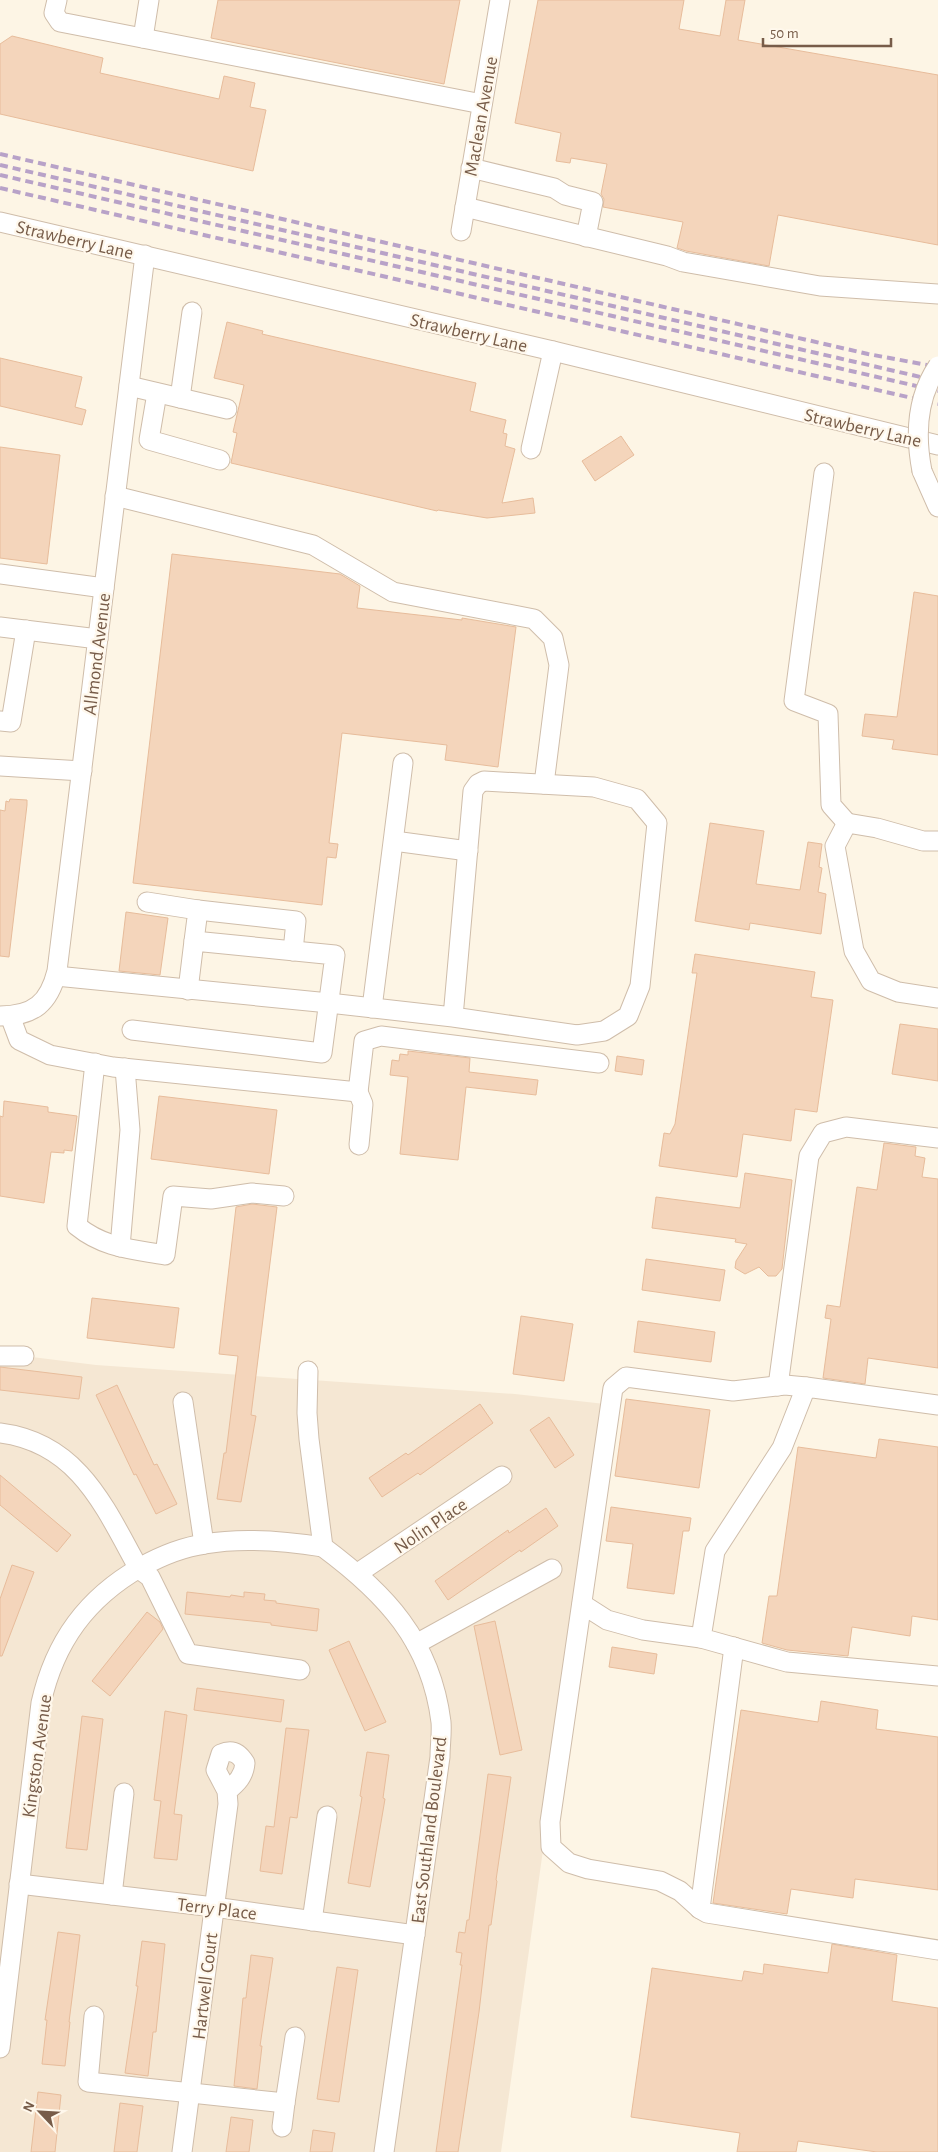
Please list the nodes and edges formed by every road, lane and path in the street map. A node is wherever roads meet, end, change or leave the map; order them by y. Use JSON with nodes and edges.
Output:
{"nodes":[{"id":1,"x":57,"y":0,"type":"edge"},
{"id":2,"x":149,"y":0,"type":"edge"},
{"id":3,"x":500,"y":0,"type":"edge"},
{"id":4,"x":142,"y":38,"type":"junction"},
{"id":5,"x":482,"y":104,"type":"junction"},
{"id":6,"x":471,"y":168,"type":"junction"},
{"id":7,"x":465,"y":207,"type":"junction"},
{"id":8,"x":0,"y":222,"type":"edge"},
{"id":9,"x":461,"y":231,"type":"dead end"},
{"id":10,"x":586,"y":237,"type":"junction"},
{"id":11,"x":145,"y":255,"type":"junction"},
{"id":12,"x":938,"y":294,"type":"edge"},
{"id":13,"x":192,"y":312,"type":"dead end"},
{"id":14,"x":553,"y":351,"type":"junction"},
{"id":15,"x":938,"y":366,"type":"edge"},
{"id":16,"x":129,"y":386,"type":"junction"},
{"id":17,"x":157,"y":393,"type":"junction"},
{"id":18,"x":180,"y":398,"type":"junction"},
{"id":19,"x":227,"y":409,"type":"dead end"},
{"id":20,"x":938,"y":445,"type":"edge"},
{"id":21,"x":531,"y":450,"type":"dead end"},
{"id":22,"x":220,"y":460,"type":"dead end"},
{"id":23,"x":824,"y":473,"type":"dead end"},
{"id":24,"x":115,"y":496,"type":"junction"},
{"id":25,"x":938,"y":507,"type":"edge"},
{"id":26,"x":0,"y":574,"type":"edge"},
{"id":27,"x":104,"y":588,"type":"junction"},
{"id":28,"x":0,"y":627,"type":"edge"},
{"id":29,"x":26,"y":630,"type":"junction"},
{"id":30,"x":98,"y":638,"type":"junction"},
{"id":31,"x":0,"y":721,"type":"edge"},
{"id":32,"x":403,"y":764,"type":"dead end"},
{"id":33,"x":0,"y":766,"type":"edge"},
{"id":34,"x":82,"y":771,"type":"junction"},
{"id":35,"x":544,"y":784,"type":"junction"},
{"id":36,"x":847,"y":823,"type":"junction"},
{"id":37,"x":394,"y":841,"type":"junction"},
{"id":38,"x":938,"y":841,"type":"edge"},
{"id":39,"x":468,"y":851,"type":"junction"},
{"id":40,"x":147,"y":902,"type":"dead end"},
{"id":41,"x":198,"y":910,"type":"junction"},
{"id":42,"x":194,"y":941,"type":"junction"},
{"id":43,"x":293,"y":950,"type":"junction"},
{"id":44,"x":56,"y":976,"type":"junction"},
{"id":45,"x":188,"y":990,"type":"junction"},
{"id":46,"x":938,"y":998,"type":"edge"},
{"id":47,"x":329,"y":1003,"type":"junction"},
{"id":48,"x":372,"y":1008,"type":"junction"},
{"id":49,"x":5,"y":1016,"type":"edge"},
{"id":50,"x":452,"y":1017,"type":"junction"},
{"id":51,"x":132,"y":1030,"type":"dead end"},
{"id":52,"x":95,"y":1063,"type":"junction"},
{"id":53,"x":599,"y":1063,"type":"dead end"},
{"id":54,"x":125,"y":1068,"type":"junction"},
{"id":55,"x":358,"y":1092,"type":"junction"},
{"id":56,"x":938,"y":1138,"type":"edge"},
{"id":57,"x":359,"y":1145,"type":"dead end"},
{"id":58,"x":284,"y":1196,"type":"dead end"},
{"id":59,"x":120,"y":1247,"type":"junction"},
{"id":60,"x":0,"y":1356,"type":"edge"},
{"id":61,"x":24,"y":1356,"type":"dead end"},
{"id":62,"x":308,"y":1371,"type":"dead end"},
{"id":63,"x":778,"y":1386,"type":"junction"},
{"id":64,"x":806,"y":1387,"type":"junction"},
{"id":65,"x":183,"y":1402,"type":"dead end"},
{"id":66,"x":938,"y":1405,"type":"edge"},
{"id":67,"x":0,"y":1433,"type":"edge"},
{"id":68,"x":502,"y":1476,"type":"dead end"},
{"id":69,"x":204,"y":1544,"type":"junction"},
{"id":70,"x":322,"y":1547,"type":"junction"},
{"id":71,"x":139,"y":1569,"type":"junction"},
{"id":72,"x":552,"y":1569,"type":"dead end"},
{"id":73,"x":358,"y":1573,"type":"junction"},
{"id":74,"x":582,"y":1604,"type":"junction"},
{"id":75,"x":701,"y":1638,"type":"junction"},
{"id":76,"x":416,"y":1644,"type":"junction"},
{"id":77,"x":734,"y":1647,"type":"junction"},
{"id":78,"x":300,"y":1670,"type":"dead end"},
{"id":79,"x":938,"y":1676,"type":"edge"},
{"id":80,"x":227,"y":1791,"type":"dead end"},
{"id":81,"x":124,"y":1793,"type":"dead end"},
{"id":82,"x":327,"y":1816,"type":"dead end"},
{"id":83,"x":19,"y":1884,"type":"junction"},
{"id":84,"x":112,"y":1895,"type":"junction"},
{"id":85,"x":214,"y":1907,"type":"junction"},
{"id":86,"x":700,"y":1908,"type":"junction"},
{"id":87,"x":312,"y":1921,"type":"junction"},
{"id":88,"x":415,"y":1935,"type":"junction"},
{"id":89,"x":938,"y":1950,"type":"edge"},
{"id":90,"x":94,"y":2016,"type":"dead end"},
{"id":91,"x":295,"y":2037,"type":"dead end"},
{"id":92,"x":0,"y":2048,"type":"edge"},
{"id":93,"x":190,"y":2091,"type":"junction"},
{"id":94,"x":285,"y":2103,"type":"junction"},
{"id":95,"x":282,"y":2127,"type":"dead end"},
{"id":96,"x":182,"y":2152,"type":"edge"},
{"id":97,"x":384,"y":2152,"type":"edge"}],
"edges":[{"from":1,"to":4,"type":"street"},
{"from":2,"to":4,"type":"street"},
{"from":3,"to":5,"type":"street","name":"Maclean Avenue"},
{"from":4,"to":5,"type":"street"},
{"from":5,"to":6,"type":"street","name":"Maclean Avenue"},
{"from":6,"to":7,"type":"street","name":"Maclean Avenue"},
{"from":6,"to":10,"type":"street"},
{"from":7,"to":9,"type":"street","name":"Maclean Avenue"},
{"from":7,"to":10,"type":"street"},
{"from":8,"to":11,"type":"street","name":"Strawberry Lane"},
{"from":10,"to":12,"type":"street"},
{"from":11,"to":14,"type":"street","name":"Strawberry Lane"},
{"from":11,"to":16,"type":"street","name":"Allmond Avenue"},
{"from":13,"to":18,"type":"street"},
{"from":14,"to":20,"type":"street","name":"Strawberry Lane"},
{"from":14,"to":21,"type":"street"},
{"from":15,"to":25,"type":"street","bridge":true},
{"from":16,"to":17,"type":"street"},
{"from":16,"to":24,"type":"street","name":"Allmond Avenue"},
{"from":17,"to":18,"type":"street"},
{"from":17,"to":22,"type":"street"},
{"from":18,"to":19,"type":"street"},
{"from":23,"to":36,"type":"street"},
{"from":24,"to":27,"type":"street","name":"Allmond Avenue"},
{"from":24,"to":35,"type":"street"},
{"from":26,"to":27,"type":"street"},
{"from":27,"to":30,"type":"street","name":"Allmond Avenue"},
{"from":28,"to":29,"type":"street"},
{"from":29,"to":30,"type":"street"},
{"from":29,"to":31,"type":"street"},
{"from":30,"to":34,"type":"street","name":"Allmond Avenue"},
{"from":32,"to":37,"type":"street"},
{"from":33,"to":34,"type":"street"},
{"from":34,"to":44,"type":"street","name":"Allmond Avenue"},
{"from":35,"to":39,"type":"street"},
{"from":35,"to":50,"type":"street"},
{"from":36,"to":38,"type":"street"},
{"from":36,"to":46,"type":"street"},
{"from":37,"to":39,"type":"street"},
{"from":37,"to":48,"type":"street"},
{"from":39,"to":50,"type":"street"},
{"from":40,"to":41,"type":"street"},
{"from":41,"to":42,"type":"street"},
{"from":41,"to":43,"type":"street"},
{"from":42,"to":43,"type":"street"},
{"from":42,"to":45,"type":"street"},
{"from":43,"to":47,"type":"street"},
{"from":44,"to":45,"type":"street"},
{"from":44,"to":49,"type":"street","name":"Allmond Avenue"},
{"from":45,"to":47,"type":"street"},
{"from":47,"to":48,"type":"street"},
{"from":47,"to":51,"type":"street"},
{"from":48,"to":50,"type":"street"},
{"from":49,"to":52,"type":"street"},
{"from":52,"to":54,"type":"street"},
{"from":52,"to":59,"type":"street"},
{"from":53,"to":55,"type":"street"},
{"from":54,"to":55,"type":"street"},
{"from":54,"to":59,"type":"street"},
{"from":55,"to":57,"type":"street"},
{"from":56,"to":63,"type":"street"},
{"from":58,"to":59,"type":"street"},
{"from":60,"to":61,"type":"street"},
{"from":62,"to":70,"type":"street"},
{"from":63,"to":64,"type":"street"},
{"from":63,"to":74,"type":"street"},
{"from":64,"to":66,"type":"street"},
{"from":64,"to":75,"type":"street"},
{"from":65,"to":69,"type":"street"},
{"from":67,"to":71,"type":"street"},
{"from":68,"to":73,"type":"street","name":"Nolin Place"},
{"from":69,"to":70,"type":"street","name":"Kingston Avenue"},
{"from":69,"to":71,"type":"street","name":"Kingston Avenue"},
{"from":70,"to":73,"type":"street","name":"East Southland Boulevard"},
{"from":71,"to":78,"type":"street"},
{"from":71,"to":83,"type":"street","name":"Kingston Avenue"},
{"from":72,"to":76,"type":"street"},
{"from":73,"to":76,"type":"street","name":"East Southland Boulevard"},
{"from":74,"to":75,"type":"street"},
{"from":74,"to":86,"type":"street"},
{"from":75,"to":77,"type":"street"},
{"from":76,"to":88,"type":"street","name":"East Southland Boulevard"},
{"from":77,"to":79,"type":"street"},
{"from":77,"to":86,"type":"street"},
{"from":80,"to":85,"type":"street","name":"Hartwell Court"},
{"from":81,"to":84,"type":"street"},
{"from":82,"to":87,"type":"street"},
{"from":83,"to":84,"type":"street","name":"Terry Place"},
{"from":83,"to":92,"type":"street","name":"Kingston Avenue"},
{"from":84,"to":85,"type":"street","name":"Terry Place"},
{"from":85,"to":87,"type":"street","name":"Terry Place"},
{"from":85,"to":93,"type":"street","name":"Hartwell Court"},
{"from":86,"to":89,"type":"street"},
{"from":87,"to":88,"type":"street","name":"Terry Place"},
{"from":88,"to":97,"type":"street","name":"East Southland Boulevard"},
{"from":90,"to":93,"type":"street"},
{"from":91,"to":94,"type":"street"},
{"from":93,"to":94,"type":"street"},
{"from":93,"to":96,"type":"street","name":"Hartwell Court"},
{"from":94,"to":95,"type":"street"}]}
